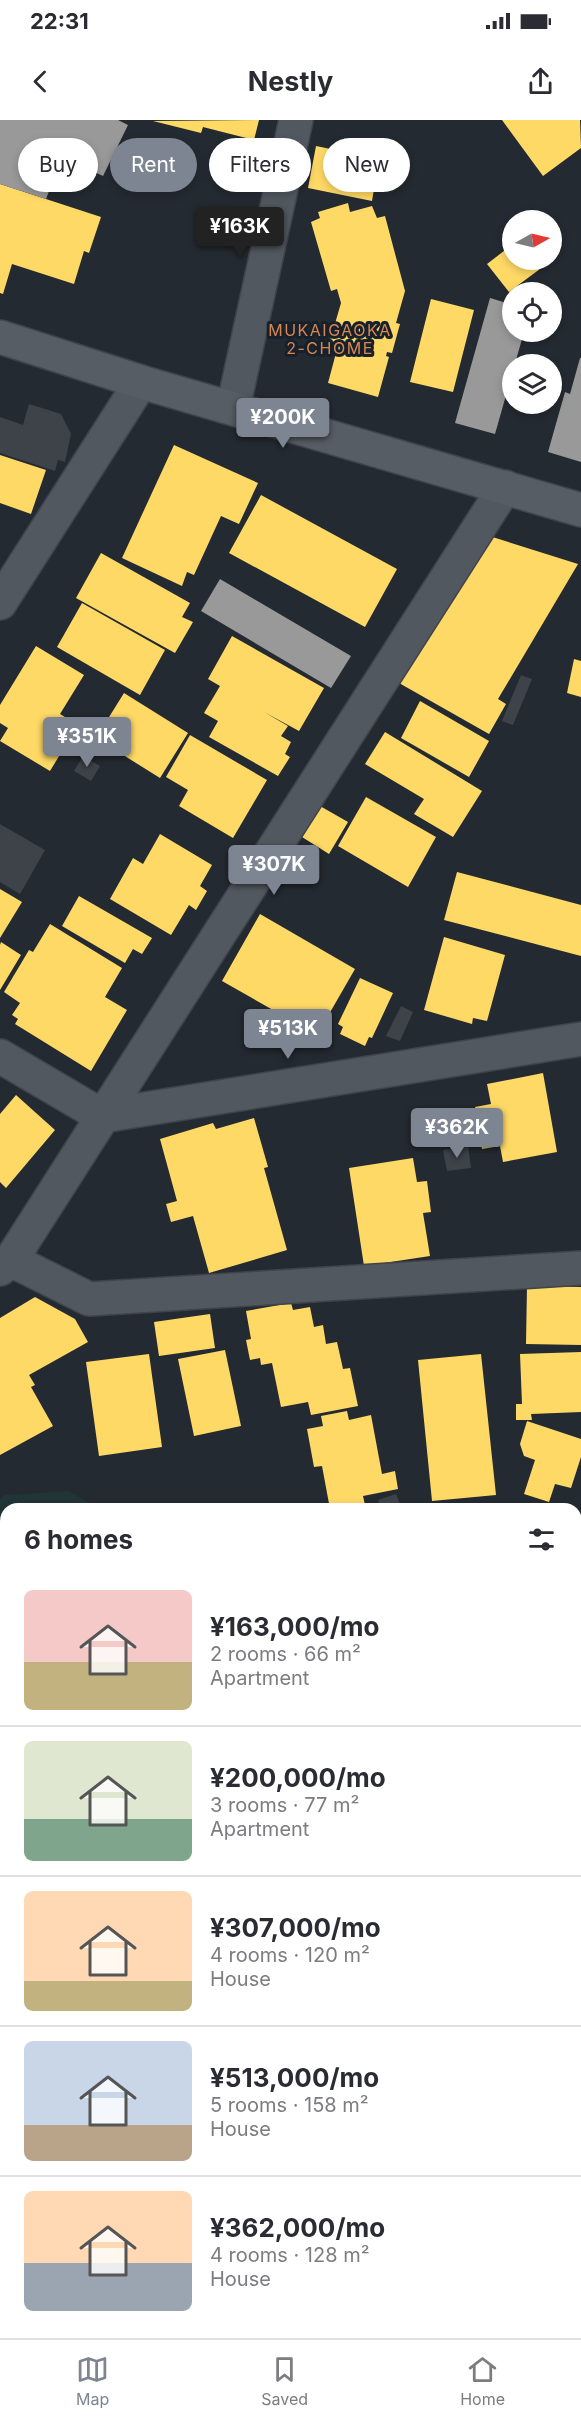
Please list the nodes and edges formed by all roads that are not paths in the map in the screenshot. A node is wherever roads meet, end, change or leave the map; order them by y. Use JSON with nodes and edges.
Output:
{"nodes":[{"id":1,"x":296,"y":120,"type":"edge"},
{"id":2,"x":0,"y":337,"type":"edge"},
{"id":3,"x":141,"y":382,"type":"junction"},
{"id":4,"x":233,"y":408,"type":"junction"},
{"id":5,"x":505,"y":487,"type":"junction"},
{"id":6,"x":581,"y":510,"type":"edge"},
{"id":7,"x":0,"y":603,"type":"edge"},
{"id":8,"x":581,"y":1039,"type":"edge"},
{"id":9,"x":0,"y":1056,"type":"edge"},
{"id":10,"x":102,"y":1116,"type":"junction"},
{"id":11,"x":6,"y":1264,"type":"edge"},
{"id":12,"x":581,"y":1268,"type":"edge"}],
"edges":[{"from":1,"to":4,"type":"street"},
{"from":2,"to":3,"type":"street"},
{"from":3,"to":4,"type":"street"},
{"from":3,"to":7,"type":"street"},
{"from":4,"to":5,"type":"street"},
{"from":5,"to":6,"type":"street"},
{"from":5,"to":10,"type":"street"},
{"from":8,"to":10,"type":"street"},
{"from":9,"to":10,"type":"street"},
{"from":10,"to":11,"type":"street"},
{"from":11,"to":12,"type":"street"}]}
